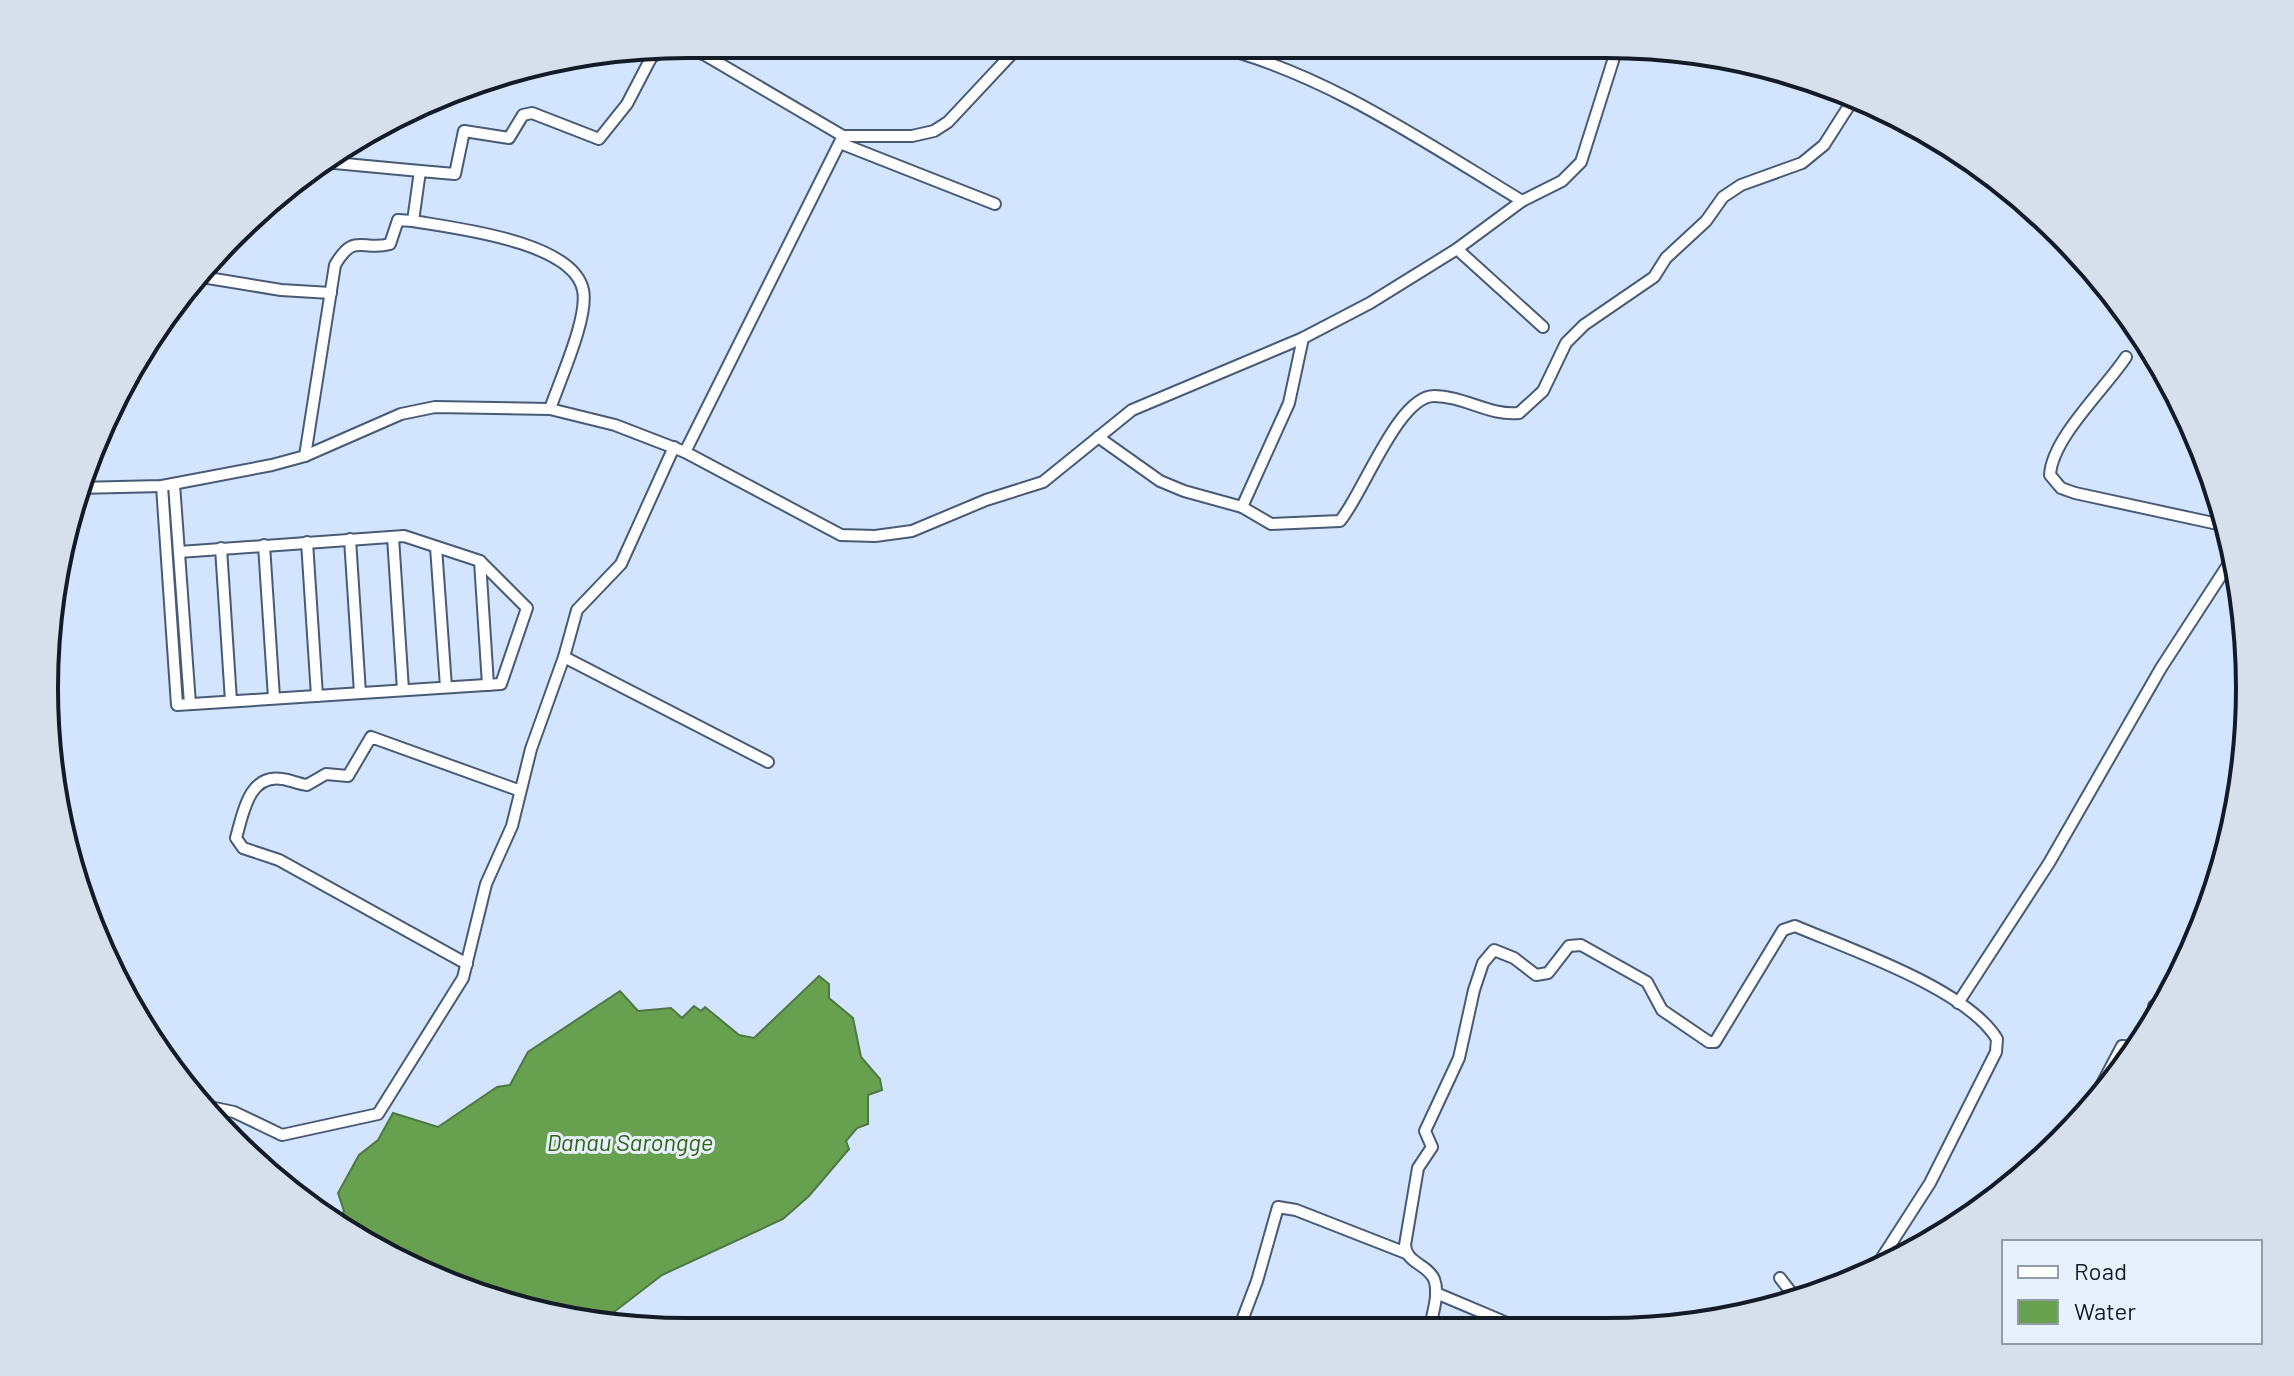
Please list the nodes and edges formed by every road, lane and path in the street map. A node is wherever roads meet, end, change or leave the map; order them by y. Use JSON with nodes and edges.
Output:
{"nodes":[{"id":1,"x":710,"y":58,"type":"edge"},
{"id":2,"x":1008,"y":58,"type":"edge"},
{"id":3,"x":1256,"y":58,"type":"edge"},
{"id":4,"x":1614,"y":58,"type":"edge"},
{"id":5,"x":651,"y":59,"type":"edge"},
{"id":6,"x":1848,"y":107,"type":"edge"},
{"id":7,"x":841,"y":140,"type":"junction"},
{"id":8,"x":339,"y":163,"type":"edge"},
{"id":9,"x":420,"y":171,"type":"junction"},
{"id":10,"x":1522,"y":201,"type":"junction"},
{"id":11,"x":995,"y":204,"type":"dead end"},
{"id":12,"x":413,"y":221,"type":"junction"},
{"id":13,"x":1457,"y":249,"type":"junction"},
{"id":14,"x":210,"y":278,"type":"edge"},
{"id":15,"x":331,"y":293,"type":"junction"},
{"id":16,"x":1543,"y":327,"type":"dead end"},
{"id":17,"x":1303,"y":338,"type":"junction"},
{"id":18,"x":2126,"y":357,"type":"dead end"},
{"id":19,"x":550,"y":409,"type":"junction"},
{"id":20,"x":1098,"y":437,"type":"junction"},
{"id":21,"x":680,"y":450,"type":"junction"},
{"id":22,"x":305,"y":456,"type":"junction"},
{"id":23,"x":174,"y":484,"type":"junction"},
{"id":24,"x":162,"y":486,"type":"junction"},
{"id":25,"x":90,"y":488,"type":"edge"},
{"id":26,"x":1242,"y":507,"type":"junction"},
{"id":27,"x":2214,"y":523,"type":"edge"},
{"id":28,"x":393,"y":537,"type":"junction"},
{"id":29,"x":350,"y":539,"type":"junction"},
{"id":30,"x":307,"y":542,"type":"junction"},
{"id":31,"x":264,"y":545,"type":"junction"},
{"id":32,"x":436,"y":547,"type":"junction"},
{"id":33,"x":221,"y":548,"type":"junction"},
{"id":34,"x":179,"y":552,"type":"junction"},
{"id":35,"x":480,"y":561,"type":"junction"},
{"id":36,"x":2225,"y":570,"type":"edge"},
{"id":37,"x":564,"y":657,"type":"junction"},
{"id":38,"x":488,"y":685,"type":"junction"},
{"id":39,"x":446,"y":687,"type":"junction"},
{"id":40,"x":403,"y":690,"type":"junction"},
{"id":41,"x":360,"y":693,"type":"junction"},
{"id":42,"x":317,"y":696,"type":"junction"},
{"id":43,"x":274,"y":698,"type":"junction"},
{"id":44,"x":231,"y":701,"type":"junction"},
{"id":45,"x":190,"y":704,"type":"junction"},
{"id":46,"x":768,"y":762,"type":"dead end"},
{"id":47,"x":518,"y":790,"type":"junction"},
{"id":48,"x":467,"y":964,"type":"junction"},
{"id":49,"x":1958,"y":1003,"type":"junction"},
{"id":50,"x":220,"y":1109,"type":"edge"},
{"id":51,"x":1406,"y":1253,"type":"junction"},
{"id":52,"x":1885,"y":1253,"type":"edge"},
{"id":53,"x":1780,"y":1278,"type":"dead end"},
{"id":54,"x":1790,"y":1291,"type":"edge"},
{"id":55,"x":1436,"y":1293,"type":"junction"},
{"id":56,"x":1243,"y":1318,"type":"edge"},
{"id":57,"x":1431,"y":1318,"type":"edge"},
{"id":58,"x":1495,"y":1318,"type":"edge"}],
"edges":[{"from":1,"to":7,"type":"street"},
{"from":2,"to":7,"type":"street"},
{"from":3,"to":10,"type":"street"},
{"from":4,"to":10,"type":"street"},
{"from":5,"to":9,"type":"street"},
{"from":6,"to":26,"type":"street"},
{"from":7,"to":11,"type":"street"},
{"from":7,"to":21,"type":"street"},
{"from":8,"to":9,"type":"street"},
{"from":9,"to":12,"type":"street"},
{"from":10,"to":13,"type":"street"},
{"from":12,"to":15,"type":"street"},
{"from":12,"to":19,"type":"street"},
{"from":13,"to":16,"type":"street"},
{"from":13,"to":17,"type":"street"},
{"from":14,"to":15,"type":"street"},
{"from":15,"to":22,"type":"street"},
{"from":17,"to":20,"type":"street"},
{"from":17,"to":26,"type":"street"},
{"from":18,"to":27,"type":"street"},
{"from":19,"to":21,"type":"street"},
{"from":19,"to":22,"type":"street"},
{"from":20,"to":21,"type":"street"},
{"from":20,"to":26,"type":"street"},
{"from":21,"to":37,"type":"street"},
{"from":22,"to":23,"type":"street"},
{"from":23,"to":24,"type":"street"},
{"from":23,"to":34,"type":"street"},
{"from":24,"to":25,"type":"street"},
{"from":24,"to":45,"type":"street"},
{"from":28,"to":29,"type":"street"},
{"from":28,"to":32,"type":"street"},
{"from":28,"to":40,"type":"street"},
{"from":29,"to":30,"type":"street"},
{"from":29,"to":41,"type":"street"},
{"from":30,"to":31,"type":"street"},
{"from":30,"to":42,"type":"street"},
{"from":31,"to":33,"type":"street"},
{"from":31,"to":43,"type":"street"},
{"from":32,"to":35,"type":"street"},
{"from":32,"to":39,"type":"street"},
{"from":33,"to":34,"type":"street"},
{"from":33,"to":44,"type":"street"},
{"from":34,"to":45,"type":"street"},
{"from":35,"to":38,"type":"street"},
{"from":35,"to":38,"type":"street"},
{"from":36,"to":49,"type":"street"},
{"from":37,"to":46,"type":"street"},
{"from":37,"to":47,"type":"street"},
{"from":38,"to":39,"type":"street"},
{"from":39,"to":40,"type":"street"},
{"from":40,"to":41,"type":"street"},
{"from":41,"to":42,"type":"street"},
{"from":42,"to":43,"type":"street"},
{"from":43,"to":44,"type":"street"},
{"from":44,"to":45,"type":"street"},
{"from":47,"to":48,"type":"street"},
{"from":47,"to":48,"type":"street"},
{"from":48,"to":50,"type":"street"},
{"from":49,"to":51,"type":"street"},
{"from":49,"to":52,"type":"street"},
{"from":51,"to":55,"type":"street"},
{"from":51,"to":56,"type":"street"},
{"from":53,"to":54,"type":"street"},
{"from":55,"to":57,"type":"street"},
{"from":55,"to":58,"type":"street"}]}
